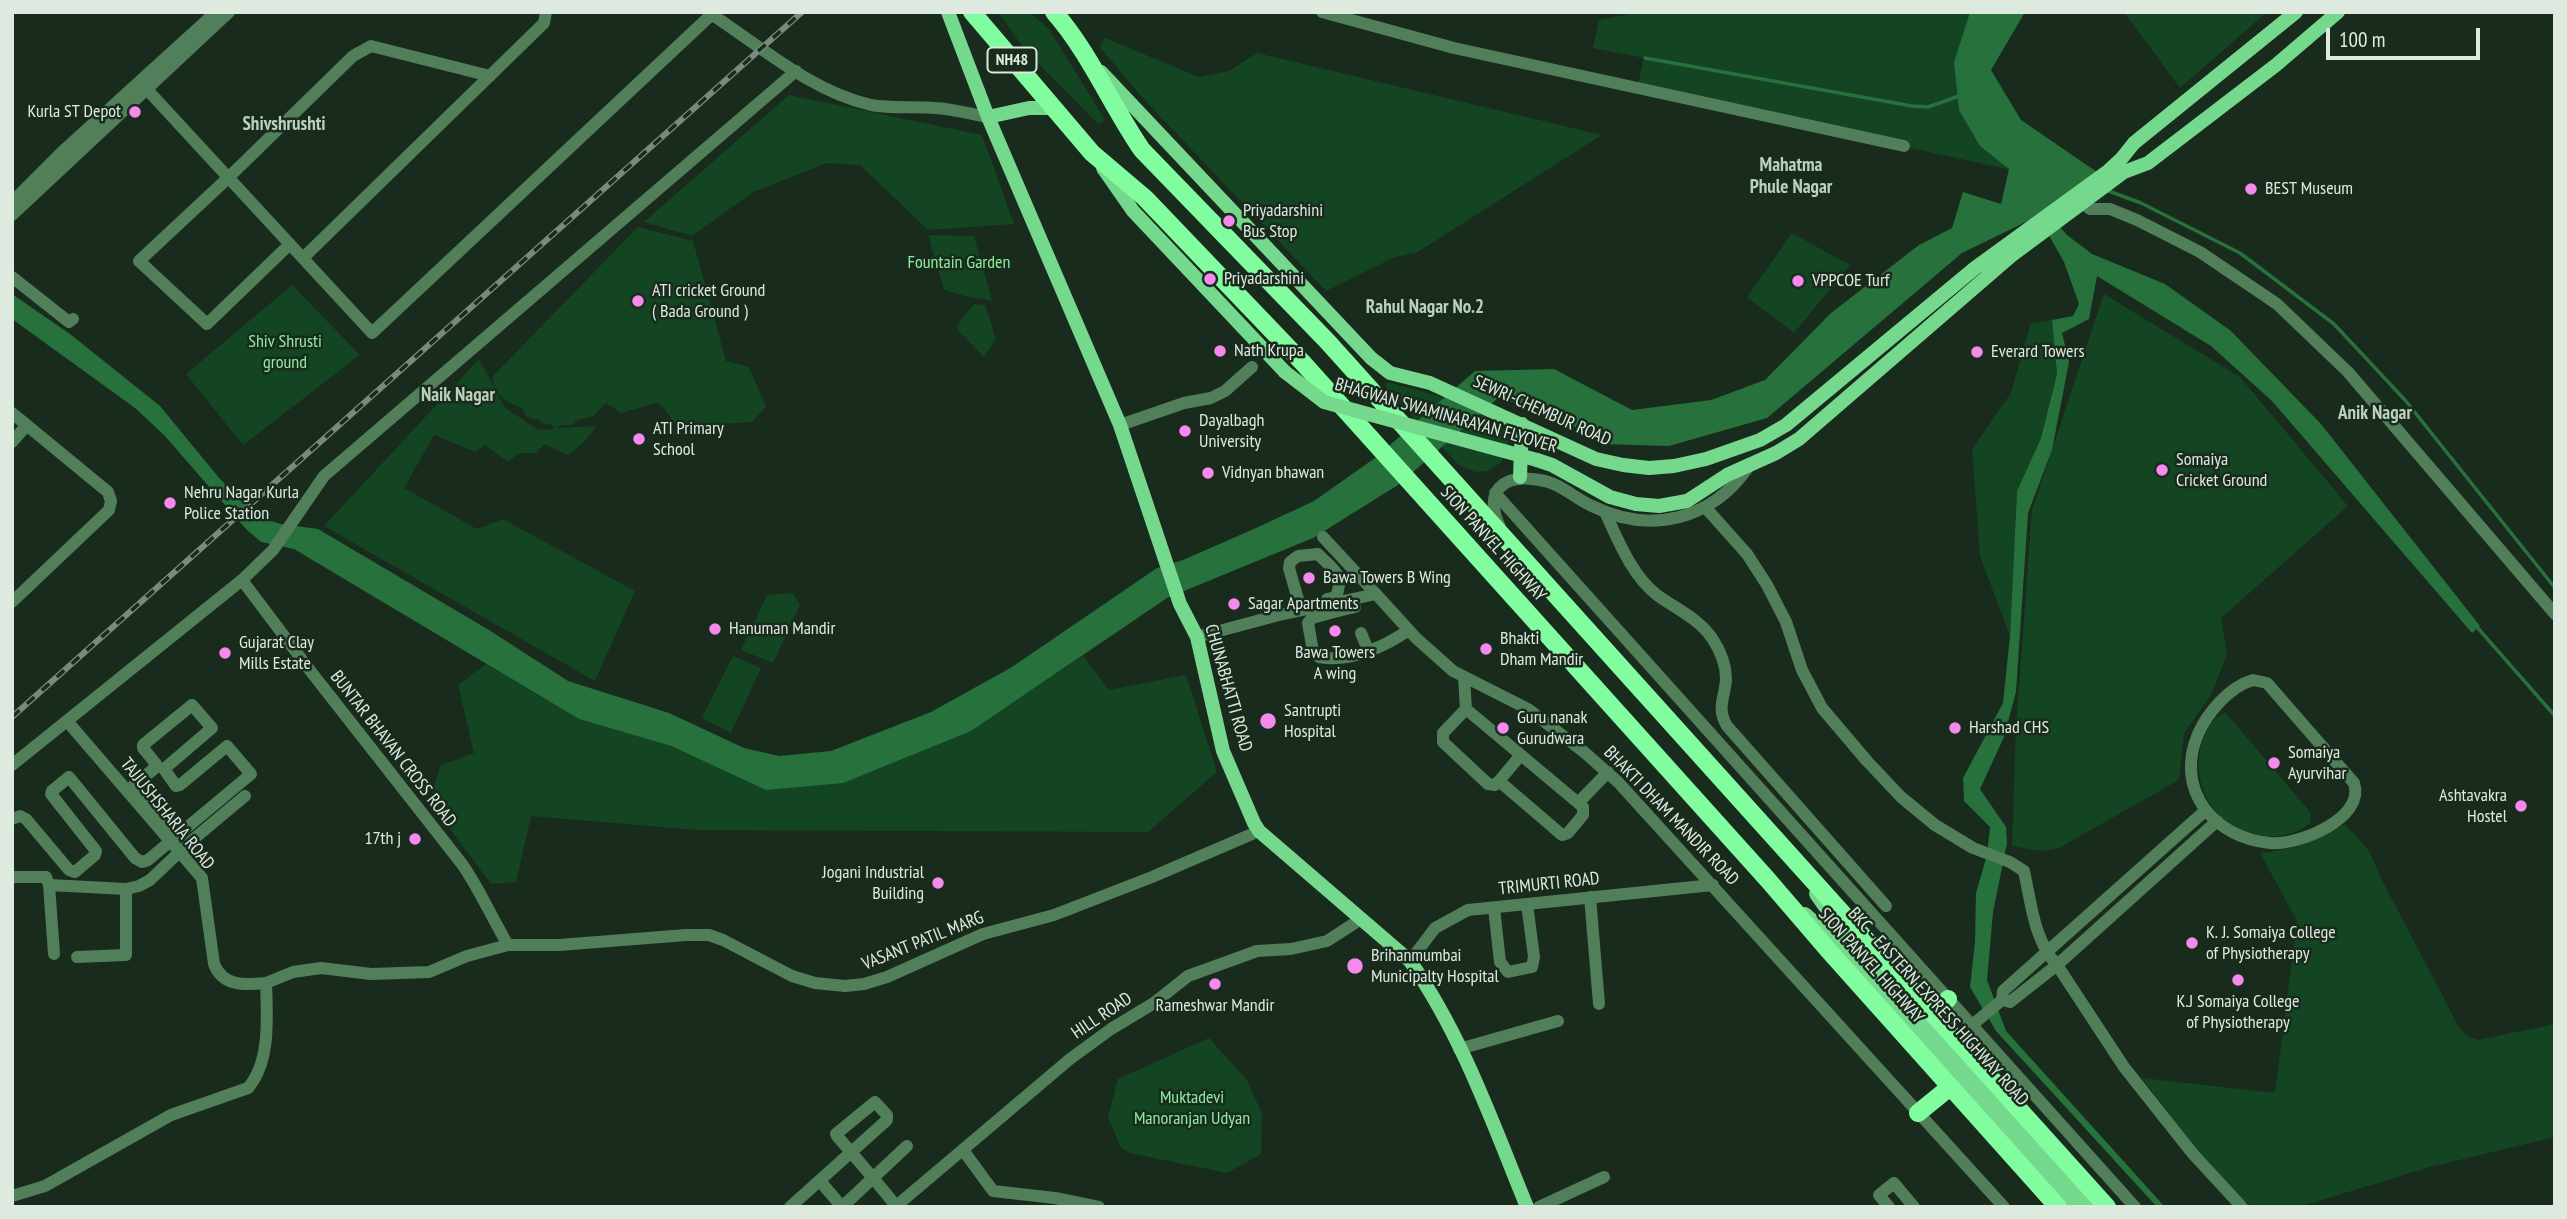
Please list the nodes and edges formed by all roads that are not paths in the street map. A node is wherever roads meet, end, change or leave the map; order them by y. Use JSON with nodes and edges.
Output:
{"nodes":[{"id":1,"x":216,"y":12,"type":"edge"},
{"id":2,"x":229,"y":12,"type":"edge"},
{"id":3,"x":547,"y":12,"type":"edge"},
{"id":4,"x":948,"y":12,"type":"edge"},
{"id":5,"x":972,"y":12,"type":"edge"},
{"id":6,"x":1322,"y":12,"type":"edge"},
{"id":7,"x":2296,"y":12,"type":"edge"},
{"id":8,"x":2338,"y":12,"type":"edge"},
{"id":9,"x":710,"y":13,"type":"edge"},
{"id":10,"x":1055,"y":13,"type":"edge"},
{"id":11,"x":1088,"y":58,"type":"junction"},
{"id":12,"x":796,"y":71,"type":"junction"},
{"id":13,"x":490,"y":76,"type":"junction"},
{"id":14,"x":144,"y":87,"type":"junction"},
{"id":15,"x":1051,"y":108,"type":"junction"},
{"id":16,"x":988,"y":117,"type":"junction"},
{"id":17,"x":2143,"y":136,"type":"junction"},
{"id":18,"x":1904,"y":146,"type":"dead end"},
{"id":19,"x":1092,"y":153,"type":"junction"},
{"id":20,"x":2157,"y":155,"type":"junction"},
{"id":21,"x":2110,"y":176,"type":"junction"},
{"id":22,"x":229,"y":178,"type":"junction"},
{"id":23,"x":2086,"y":196,"type":"junction"},
{"id":24,"x":12,"y":202,"type":"edge"},
{"id":25,"x":12,"y":215,"type":"edge"},
{"id":26,"x":290,"y":244,"type":"junction"},
{"id":27,"x":303,"y":258,"type":"junction"},
{"id":28,"x":1989,"y":266,"type":"junction"},
{"id":29,"x":12,"y":277,"type":"edge"},
{"id":30,"x":73,"y":319,"type":"dead end"},
{"id":31,"x":1327,"y":341,"type":"junction"},
{"id":32,"x":1252,"y":366,"type":"dead end"},
{"id":33,"x":1390,"y":373,"type":"junction"},
{"id":34,"x":12,"y":413,"type":"edge"},
{"id":35,"x":1522,"y":424,"type":"junction"},
{"id":36,"x":1120,"y":425,"type":"junction"},
{"id":37,"x":26,"y":426,"type":"junction"},
{"id":38,"x":12,"y":442,"type":"edge"},
{"id":39,"x":1749,"y":466,"type":"junction"},
{"id":40,"x":1520,"y":477,"type":"junction"},
{"id":41,"x":1495,"y":493,"type":"junction"},
{"id":42,"x":1705,"y":507,"type":"junction"},
{"id":43,"x":1605,"y":512,"type":"junction"},
{"id":44,"x":1323,"y":537,"type":"dead end"},
{"id":45,"x":1507,"y":543,"type":"junction"},
{"id":46,"x":1341,"y":556,"type":"junction"},
{"id":47,"x":1329,"y":565,"type":"junction"},
{"id":48,"x":242,"y":580,"type":"junction"},
{"id":49,"x":1376,"y":594,"type":"junction"},
{"id":50,"x":12,"y":602,"type":"edge"},
{"id":51,"x":1300,"y":607,"type":"junction"},
{"id":52,"x":1337,"y":607,"type":"junction"},
{"id":53,"x":1355,"y":607,"type":"dead end"},
{"id":54,"x":2555,"y":614,"type":"edge"},
{"id":55,"x":1409,"y":630,"type":"junction"},
{"id":56,"x":1360,"y":633,"type":"dead end"},
{"id":57,"x":1197,"y":637,"type":"junction"},
{"id":58,"x":1368,"y":650,"type":"junction"},
{"id":59,"x":1464,"y":677,"type":"junction"},
{"id":60,"x":1466,"y":709,"type":"junction"},
{"id":61,"x":67,"y":721,"type":"junction"},
{"id":62,"x":1520,"y":756,"type":"junction"},
{"id":63,"x":12,"y":765,"type":"edge"},
{"id":64,"x":1608,"y":772,"type":"junction"},
{"id":65,"x":1499,"y":781,"type":"junction"},
{"id":66,"x":131,"y":788,"type":"junction"},
{"id":67,"x":246,"y":796,"type":"dead end"},
{"id":68,"x":1578,"y":803,"type":"junction"},
{"id":69,"x":2206,"y":810,"type":"junction"},
{"id":70,"x":12,"y":819,"type":"edge"},
{"id":71,"x":2217,"y":821,"type":"junction"},
{"id":72,"x":1259,"y":831,"type":"junction"},
{"id":73,"x":176,"y":843,"type":"junction"},
{"id":74,"x":1791,"y":859,"type":"junction"},
{"id":75,"x":12,"y":877,"type":"edge"},
{"id":76,"x":1768,"y":880,"type":"junction"},
{"id":77,"x":1713,"y":885,"type":"junction"},
{"id":78,"x":49,"y":886,"type":"junction"},
{"id":79,"x":126,"y":889,"type":"junction"},
{"id":80,"x":1590,"y":897,"type":"junction"},
{"id":81,"x":1527,"y":904,"type":"junction"},
{"id":82,"x":1886,"y":906,"type":"dead end"},
{"id":83,"x":1494,"y":908,"type":"junction"},
{"id":84,"x":1361,"y":919,"type":"junction"},
{"id":85,"x":508,"y":945,"type":"junction"},
{"id":86,"x":54,"y":954,"type":"dead end"},
{"id":87,"x":2046,"y":954,"type":"junction"},
{"id":88,"x":77,"y":957,"type":"dead end"},
{"id":89,"x":1410,"y":961,"type":"junction"},
{"id":90,"x":2057,"y":965,"type":"junction"},
{"id":91,"x":266,"y":983,"type":"junction"},
{"id":92,"x":1948,"y":999,"type":"junction"},
{"id":93,"x":2000,"y":1001,"type":"junction"},
{"id":94,"x":1599,"y":1004,"type":"dead end"},
{"id":95,"x":1933,"y":1013,"type":"junction"},
{"id":96,"x":1558,"y":1021,"type":"dead end"},
{"id":97,"x":1976,"y":1022,"type":"junction"},
{"id":98,"x":1938,"y":1046,"type":"junction"},
{"id":99,"x":1459,"y":1049,"type":"junction"},
{"id":100,"x":1950,"y":1087,"type":"junction"},
{"id":101,"x":1918,"y":1112,"type":"junction"},
{"id":102,"x":907,"y":1146,"type":"dead end"},
{"id":103,"x":963,"y":1150,"type":"junction"},
{"id":104,"x":1604,"y":1177,"type":"dead end"},
{"id":105,"x":873,"y":1178,"type":"junction"},
{"id":106,"x":820,"y":1181,"type":"junction"},
{"id":107,"x":12,"y":1196,"type":"edge"},
{"id":108,"x":790,"y":1207,"type":"edge"},
{"id":109,"x":842,"y":1207,"type":"edge"},
{"id":110,"x":895,"y":1207,"type":"edge"},
{"id":111,"x":1099,"y":1207,"type":"edge"},
{"id":112,"x":1527,"y":1207,"type":"edge"},
{"id":113,"x":1539,"y":1207,"type":"edge"},
{"id":114,"x":1889,"y":1207,"type":"edge"},
{"id":115,"x":1914,"y":1207,"type":"edge"},
{"id":116,"x":2004,"y":1207,"type":"edge"},
{"id":117,"x":2058,"y":1207,"type":"edge"},
{"id":118,"x":2073,"y":1207,"type":"edge"},
{"id":119,"x":2091,"y":1207,"type":"edge"},
{"id":120,"x":2107,"y":1207,"type":"edge"},
{"id":121,"x":2135,"y":1207,"type":"edge"},
{"id":122,"x":2242,"y":1207,"type":"edge"}],
"edges":[{"from":1,"to":14,"type":"street"},
{"from":2,"to":14,"type":"street"},
{"from":3,"to":13,"type":"street"},
{"from":4,"to":16,"type":"main road","name":"CHUNABHATTI ROAD"},
{"from":5,"to":15,"type":"highway","name":"SION PANVEL HIGHWAY","number":"NH48"},
{"from":6,"to":18,"type":"street"},
{"from":7,"to":17,"type":"main road"},
{"from":8,"to":20,"type":"main road"},
{"from":9,"to":12,"type":"street"},
{"from":9,"to":27,"type":"street"},
{"from":10,"to":11,"type":"highway","name":"SION PANVEL HIGHWAY"},
{"from":11,"to":31,"type":"highway","name":"SION PANVEL HIGHWAY"},
{"from":11,"to":33,"type":"main road","name":"SEWRI-CHEMBUR ROAD"},
{"from":12,"to":16,"type":"street"},
{"from":12,"to":48,"type":"street"},
{"from":13,"to":22,"type":"street"},
{"from":13,"to":27,"type":"street"},
{"from":14,"to":22,"type":"street"},
{"from":14,"to":24,"type":"street"},
{"from":14,"to":25,"type":"street"},
{"from":15,"to":16,"type":"main road"},
{"from":15,"to":19,"type":"highway","name":"SION PANVEL HIGHWAY","number":"NH48"},
{"from":16,"to":36,"type":"main road","name":"CHUNABHATTI ROAD"},
{"from":17,"to":20,"type":"main road"},
{"from":17,"to":21,"type":"main road"},
{"from":19,"to":39,"type":"main road","name":"BHAGWAN SWAMINARAYAN FLYOVER","bridge":true},
{"from":19,"to":76,"type":"highway","name":"SION PANVEL HIGHWAY"},
{"from":20,"to":21,"type":"main road"},
{"from":21,"to":23,"type":"main road"},
{"from":22,"to":26,"type":"street"},
{"from":22,"to":26,"type":"street"},
{"from":23,"to":28,"type":"main road"},
{"from":23,"to":54,"type":"street"},
{"from":26,"to":27,"type":"street"},
{"from":28,"to":35,"type":"main road","name":"SEWRI-CHEMBUR ROAD"},
{"from":28,"to":39,"type":"main road","name":"BHAGWAN SWAMINARAYAN FLYOVER"},
{"from":29,"to":30,"type":"street"},
{"from":31,"to":33,"type":"main road"},
{"from":31,"to":45,"type":"highway","name":"SION PANVEL HIGHWAY","bridge":true},
{"from":32,"to":36,"type":"street"},
{"from":33,"to":35,"type":"main road","name":"SEWRI-CHEMBUR ROAD"},
{"from":34,"to":37,"type":"street"},
{"from":35,"to":40,"type":"main road"},
{"from":36,"to":57,"type":"main road","name":"CHUNABHATTI ROAD"},
{"from":37,"to":38,"type":"street"},
{"from":37,"to":50,"type":"street"},
{"from":39,"to":42,"type":"street"},
{"from":40,"to":41,"type":"street"},
{"from":40,"to":43,"type":"street"},
{"from":41,"to":45,"type":"street"},
{"from":41,"to":92,"type":"street"},
{"from":42,"to":43,"type":"street"},
{"from":42,"to":87,"type":"street"},
{"from":43,"to":82,"type":"street"},
{"from":44,"to":46,"type":"street","name":"BHAKTI DHAM MANDIR ROAD"},
{"from":45,"to":74,"type":"highway","name":"SION PANVEL HIGHWAY"},
{"from":46,"to":47,"type":"street"},
{"from":46,"to":49,"type":"street","name":"BHAKTI DHAM MANDIR ROAD"},
{"from":47,"to":51,"type":"street"},
{"from":47,"to":51,"type":"street"},
{"from":48,"to":61,"type":"street"},
{"from":48,"to":85,"type":"street","name":"BUNTAR BHAVAN CROSS ROAD"},
{"from":49,"to":52,"type":"street"},
{"from":49,"to":55,"type":"street","name":"BHAKTI DHAM MANDIR ROAD"},
{"from":51,"to":52,"type":"street"},
{"from":51,"to":57,"type":"street"},
{"from":52,"to":53,"type":"street"},
{"from":52,"to":58,"type":"street"},
{"from":55,"to":58,"type":"street"},
{"from":55,"to":59,"type":"street","name":"BHAKTI DHAM MANDIR ROAD"},
{"from":56,"to":58,"type":"street"},
{"from":57,"to":72,"type":"main road","name":"CHUNABHATTI ROAD"},
{"from":59,"to":60,"type":"street"},
{"from":59,"to":64,"type":"street","name":"BHAKTI DHAM MANDIR ROAD"},
{"from":60,"to":62,"type":"street"},
{"from":60,"to":65,"type":"street"},
{"from":61,"to":63,"type":"street"},
{"from":61,"to":66,"type":"street","name":"TAJJUSHSHARIA ROAD"},
{"from":62,"to":65,"type":"street"},
{"from":62,"to":68,"type":"street"},
{"from":64,"to":68,"type":"street"},
{"from":64,"to":77,"type":"street","name":"BHAKTI DHAM MANDIR ROAD"},
{"from":65,"to":68,"type":"street"},
{"from":66,"to":73,"type":"street","name":"TAJJUSHSHARIA ROAD"},
{"from":66,"to":73,"type":"street"},
{"from":67,"to":73,"type":"street"},
{"from":69,"to":71,"type":"street"},
{"from":69,"to":71,"type":"street"},
{"from":69,"to":87,"type":"street"},
{"from":70,"to":73,"type":"street"},
{"from":71,"to":90,"type":"street"},
{"from":72,"to":84,"type":"main road","name":"CHUNABHATTI ROAD"},
{"from":72,"to":85,"type":"street","name":"VASANT PATIL MARG"},
{"from":73,"to":79,"type":"street"},
{"from":73,"to":91,"type":"street","name":"TAJJUSHSHARIA ROAD"},
{"from":74,"to":95,"type":"highway","name":"SION PANVEL HIGHWAY"},
{"from":74,"to":98,"type":"main road","name":"BKC - EASTERN EXPRESS HIGHWAY ROAD"},
{"from":75,"to":78,"type":"street"},
{"from":76,"to":98,"type":"main road","name":"BKC - EASTERN EXPRESS HIGHWAY ROAD"},
{"from":76,"to":100,"type":"highway","name":"SION PANVEL HIGHWAY"},
{"from":77,"to":80,"type":"street","name":"TRIMURTI ROAD"},
{"from":77,"to":101,"type":"street","name":"BHAKTI DHAM MANDIR ROAD"},
{"from":78,"to":79,"type":"street"},
{"from":78,"to":86,"type":"street"},
{"from":79,"to":88,"type":"street"},
{"from":80,"to":81,"type":"street","name":"TRIMURTI ROAD"},
{"from":80,"to":94,"type":"street"},
{"from":81,"to":83,"type":"street","name":"TRIMURTI ROAD"},
{"from":81,"to":83,"type":"street"},
{"from":83,"to":89,"type":"street","name":"TRIMURTI ROAD"},
{"from":84,"to":89,"type":"main road","name":"CHUNABHATTI ROAD"},
{"from":84,"to":103,"type":"street","name":"HILL ROAD"},
{"from":85,"to":91,"type":"street","name":"VASANT PATIL MARG"},
{"from":87,"to":90,"type":"street"},
{"from":87,"to":93,"type":"street"},
{"from":89,"to":99,"type":"main road","name":"CHUNABHATTI ROAD"},
{"from":90,"to":93,"type":"street"},
{"from":90,"to":122,"type":"street"},
{"from":91,"to":107,"type":"street"},
{"from":92,"to":95,"type":"highway"},
{"from":92,"to":97,"type":"street"},
{"from":93,"to":97,"type":"street"},
{"from":95,"to":120,"type":"highway","name":"SION PANVEL HIGHWAY"},
{"from":96,"to":99,"type":"street"},
{"from":97,"to":121,"type":"street"},
{"from":98,"to":118,"type":"main road","name":"BKC - EASTERN EXPRESS HIGHWAY ROAD"},
{"from":98,"to":119,"type":"main road","name":"BKC - EASTERN EXPRESS HIGHWAY ROAD"},
{"from":99,"to":112,"type":"main road","name":"CHUNABHATTI ROAD"},
{"from":100,"to":101,"type":"highway"},
{"from":100,"to":117,"type":"highway","name":"SION PANVEL HIGHWAY"},
{"from":101,"to":116,"type":"street","name":"BHAKTI DHAM MANDIR ROAD"},
{"from":102,"to":105,"type":"street"},
{"from":103,"to":110,"type":"street","name":"HILL ROAD"},
{"from":103,"to":111,"type":"street"},
{"from":104,"to":113,"type":"street"},
{"from":105,"to":106,"type":"street"},
{"from":105,"to":109,"type":"street"},
{"from":105,"to":110,"type":"street"},
{"from":106,"to":108,"type":"street"},
{"from":106,"to":109,"type":"street"},
{"from":114,"to":115,"type":"street"}]}
